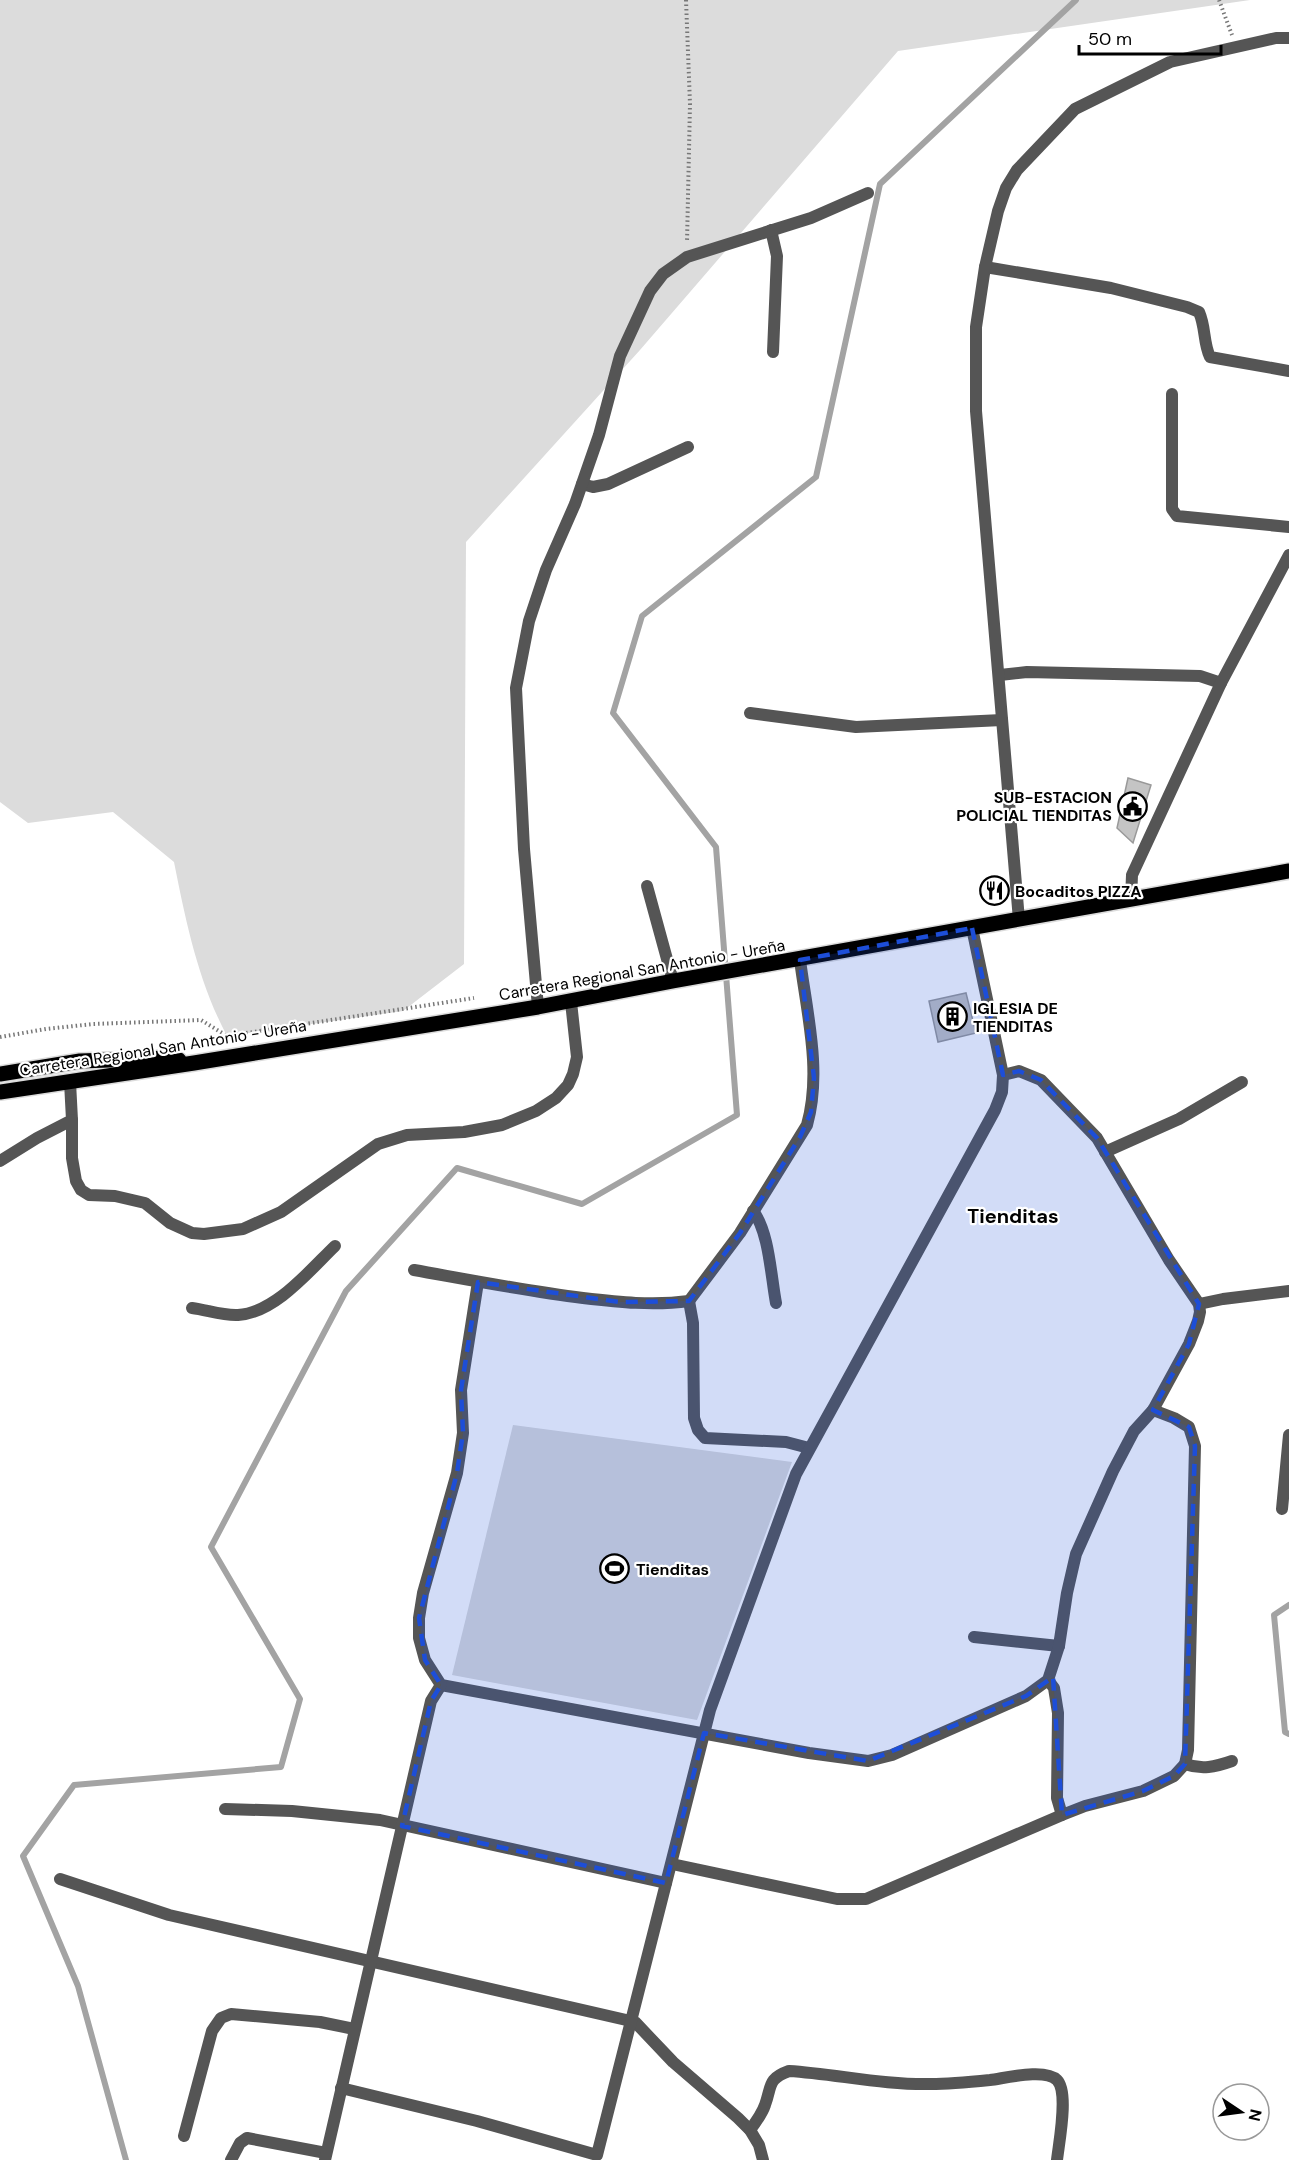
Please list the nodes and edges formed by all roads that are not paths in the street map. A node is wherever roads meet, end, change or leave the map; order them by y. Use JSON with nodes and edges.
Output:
{"nodes":[{"id":1,"x":1289,"y":38,"type":"edge"},
{"id":2,"x":868,"y":193,"type":"dead end"},
{"id":3,"x":771,"y":230,"type":"junction"},
{"id":4,"x":985,"y":267,"type":"junction"},
{"id":5,"x":773,"y":352,"type":"dead end"},
{"id":6,"x":1289,"y":371,"type":"edge"},
{"id":7,"x":1172,"y":394,"type":"dead end"},
{"id":8,"x":688,"y":447,"type":"dead end"},
{"id":9,"x":582,"y":484,"type":"junction"},
{"id":10,"x":1289,"y":527,"type":"edge"},
{"id":11,"x":1289,"y":555,"type":"edge"},
{"id":12,"x":1000,"y":675,"type":"junction"},
{"id":13,"x":1221,"y":682,"type":"junction"},
{"id":14,"x":750,"y":713,"type":"dead end"},
{"id":15,"x":1002,"y":720,"type":"junction"},
{"id":16,"x":1289,"y":871,"type":"edge"},
{"id":17,"x":647,"y":886,"type":"dead end"},
{"id":18,"x":1131,"y":900,"type":"junction"},
{"id":19,"x":1019,"y":920,"type":"junction"},
{"id":20,"x":972,"y":928,"type":"junction"},
{"id":21,"x":800,"y":960,"type":"junction"},
{"id":22,"x":673,"y":981,"type":"junction"},
{"id":23,"x":571,"y":1002,"type":"junction"},
{"id":24,"x":538,"y":1007,"type":"junction"},
{"id":25,"x":194,"y":1063,"type":"junction"},
{"id":26,"x":0,"y":1074,"type":"edge"},
{"id":27,"x":1003,"y":1075,"type":"junction"},
{"id":28,"x":70,"y":1082,"type":"junction"},
{"id":29,"x":1242,"y":1082,"type":"dead end"},
{"id":30,"x":0,"y":1092,"type":"edge"},
{"id":31,"x":72,"y":1120,"type":"junction"},
{"id":32,"x":1105,"y":1152,"type":"junction"},
{"id":33,"x":0,"y":1161,"type":"edge"},
{"id":34,"x":753,"y":1211,"type":"junction"},
{"id":35,"x":335,"y":1246,"type":"dead end"},
{"id":36,"x":414,"y":1270,"type":"dead end"},
{"id":37,"x":478,"y":1282,"type":"junction"},
{"id":38,"x":1289,"y":1291,"type":"edge"},
{"id":39,"x":689,"y":1301,"type":"junction"},
{"id":40,"x":776,"y":1303,"type":"dead end"},
{"id":41,"x":1199,"y":1304,"type":"junction"},
{"id":42,"x":192,"y":1308,"type":"dead end"},
{"id":43,"x":1153,"y":1410,"type":"junction"},
{"id":44,"x":1289,"y":1435,"type":"edge"},
{"id":45,"x":809,"y":1448,"type":"junction"},
{"id":46,"x":1282,"y":1509,"type":"dead end"},
{"id":47,"x":974,"y":1637,"type":"dead end"},
{"id":48,"x":1059,"y":1646,"type":"junction"},
{"id":49,"x":1048,"y":1680,"type":"junction"},
{"id":50,"x":441,"y":1685,"type":"junction"},
{"id":51,"x":704,"y":1733,"type":"junction"},
{"id":52,"x":1232,"y":1761,"type":"dead end"},
{"id":53,"x":1185,"y":1764,"type":"junction"},
{"id":54,"x":225,"y":1809,"type":"dead end"},
{"id":55,"x":1062,"y":1815,"type":"junction"},
{"id":56,"x":402,"y":1826,"type":"junction"},
{"id":57,"x":672,"y":1864,"type":"junction"},
{"id":58,"x":60,"y":1879,"type":"dead end"},
{"id":59,"x":666,"y":1882,"type":"junction"},
{"id":60,"x":369,"y":1962,"type":"junction"},
{"id":61,"x":631,"y":2021,"type":"junction"},
{"id":62,"x":354,"y":2029,"type":"junction"},
{"id":63,"x":341,"y":2088,"type":"junction"},
{"id":64,"x":750,"y":2130,"type":"junction"},
{"id":65,"x":184,"y":2136,"type":"dead end"},
{"id":66,"x":325,"y":2157,"type":"edge"},
{"id":67,"x":598,"y":2158,"type":"edge"},
{"id":68,"x":231,"y":2160,"type":"edge"},
{"id":69,"x":763,"y":2160,"type":"edge"},
{"id":70,"x":1057,"y":2160,"type":"edge"}],
"edges":[{"from":1,"to":4,"type":"street"},
{"from":2,"to":3,"type":"street"},
{"from":3,"to":5,"type":"street"},
{"from":3,"to":9,"type":"street"},
{"from":4,"to":6,"type":"street"},
{"from":4,"to":12,"type":"street"},
{"from":7,"to":10,"type":"street"},
{"from":8,"to":9,"type":"street"},
{"from":9,"to":24,"type":"street"},
{"from":11,"to":13,"type":"street"},
{"from":12,"to":13,"type":"street"},
{"from":12,"to":15,"type":"street"},
{"from":13,"to":18,"type":"street"},
{"from":14,"to":15,"type":"street"},
{"from":15,"to":19,"type":"street"},
{"from":16,"to":18,"type":"main road","name":"Carretera Regional San Antonio - Ureña"},
{"from":17,"to":22,"type":"street"},
{"from":18,"to":19,"type":"main road","name":"Carretera Regional San Antonio - Ureña"},
{"from":19,"to":20,"type":"main road","name":"Carretera Regional San Antonio - Ureña"},
{"from":20,"to":21,"type":"main road","name":"Carretera Regional San Antonio - Ureña"},
{"from":20,"to":27,"type":"street"},
{"from":21,"to":22,"type":"main road","name":"Carretera Regional San Antonio - Ureña"},
{"from":21,"to":34,"type":"street"},
{"from":22,"to":23,"type":"main road","name":"Carretera Regional San Antonio - Ureña"},
{"from":23,"to":24,"type":"main road","name":"Carretera Regional San Antonio - Ureña"},
{"from":23,"to":31,"type":"street"},
{"from":24,"to":25,"type":"main road","name":"Carretera Regional San Antonio - Ureña"},
{"from":25,"to":26,"type":"main road"},
{"from":25,"to":28,"type":"main road","name":"Carretera Regional San Antonio - Ureña"},
{"from":27,"to":32,"type":"street"},
{"from":27,"to":45,"type":"street"},
{"from":28,"to":30,"type":"main road","name":"Carretera Regional San Antonio - Ureña"},
{"from":28,"to":31,"type":"street"},
{"from":29,"to":32,"type":"street"},
{"from":31,"to":33,"type":"street"},
{"from":32,"to":41,"type":"street"},
{"from":34,"to":39,"type":"street"},
{"from":34,"to":40,"type":"street"},
{"from":35,"to":42,"type":"street"},
{"from":36,"to":37,"type":"street"},
{"from":37,"to":39,"type":"street"},
{"from":37,"to":50,"type":"street"},
{"from":38,"to":41,"type":"street"},
{"from":39,"to":45,"type":"street"},
{"from":41,"to":43,"type":"street"},
{"from":43,"to":48,"type":"street"},
{"from":43,"to":53,"type":"street"},
{"from":44,"to":46,"type":"street"},
{"from":45,"to":51,"type":"street"},
{"from":47,"to":48,"type":"street"},
{"from":48,"to":49,"type":"street"},
{"from":49,"to":51,"type":"street"},
{"from":49,"to":55,"type":"street"},
{"from":50,"to":51,"type":"street"},
{"from":50,"to":56,"type":"street"},
{"from":51,"to":57,"type":"street"},
{"from":52,"to":53,"type":"street"},
{"from":53,"to":55,"type":"street"},
{"from":54,"to":56,"type":"street"},
{"from":55,"to":57,"type":"street"},
{"from":56,"to":59,"type":"street"},
{"from":56,"to":60,"type":"street"},
{"from":57,"to":59,"type":"street"},
{"from":58,"to":60,"type":"street"},
{"from":59,"to":61,"type":"street"},
{"from":60,"to":61,"type":"street"},
{"from":60,"to":62,"type":"street"},
{"from":61,"to":64,"type":"street"},
{"from":61,"to":67,"type":"street"},
{"from":62,"to":63,"type":"street"},
{"from":62,"to":65,"type":"street"},
{"from":63,"to":66,"type":"street"},
{"from":63,"to":67,"type":"street"},
{"from":64,"to":69,"type":"street"},
{"from":64,"to":70,"type":"street"},
{"from":66,"to":68,"type":"street"}]}
